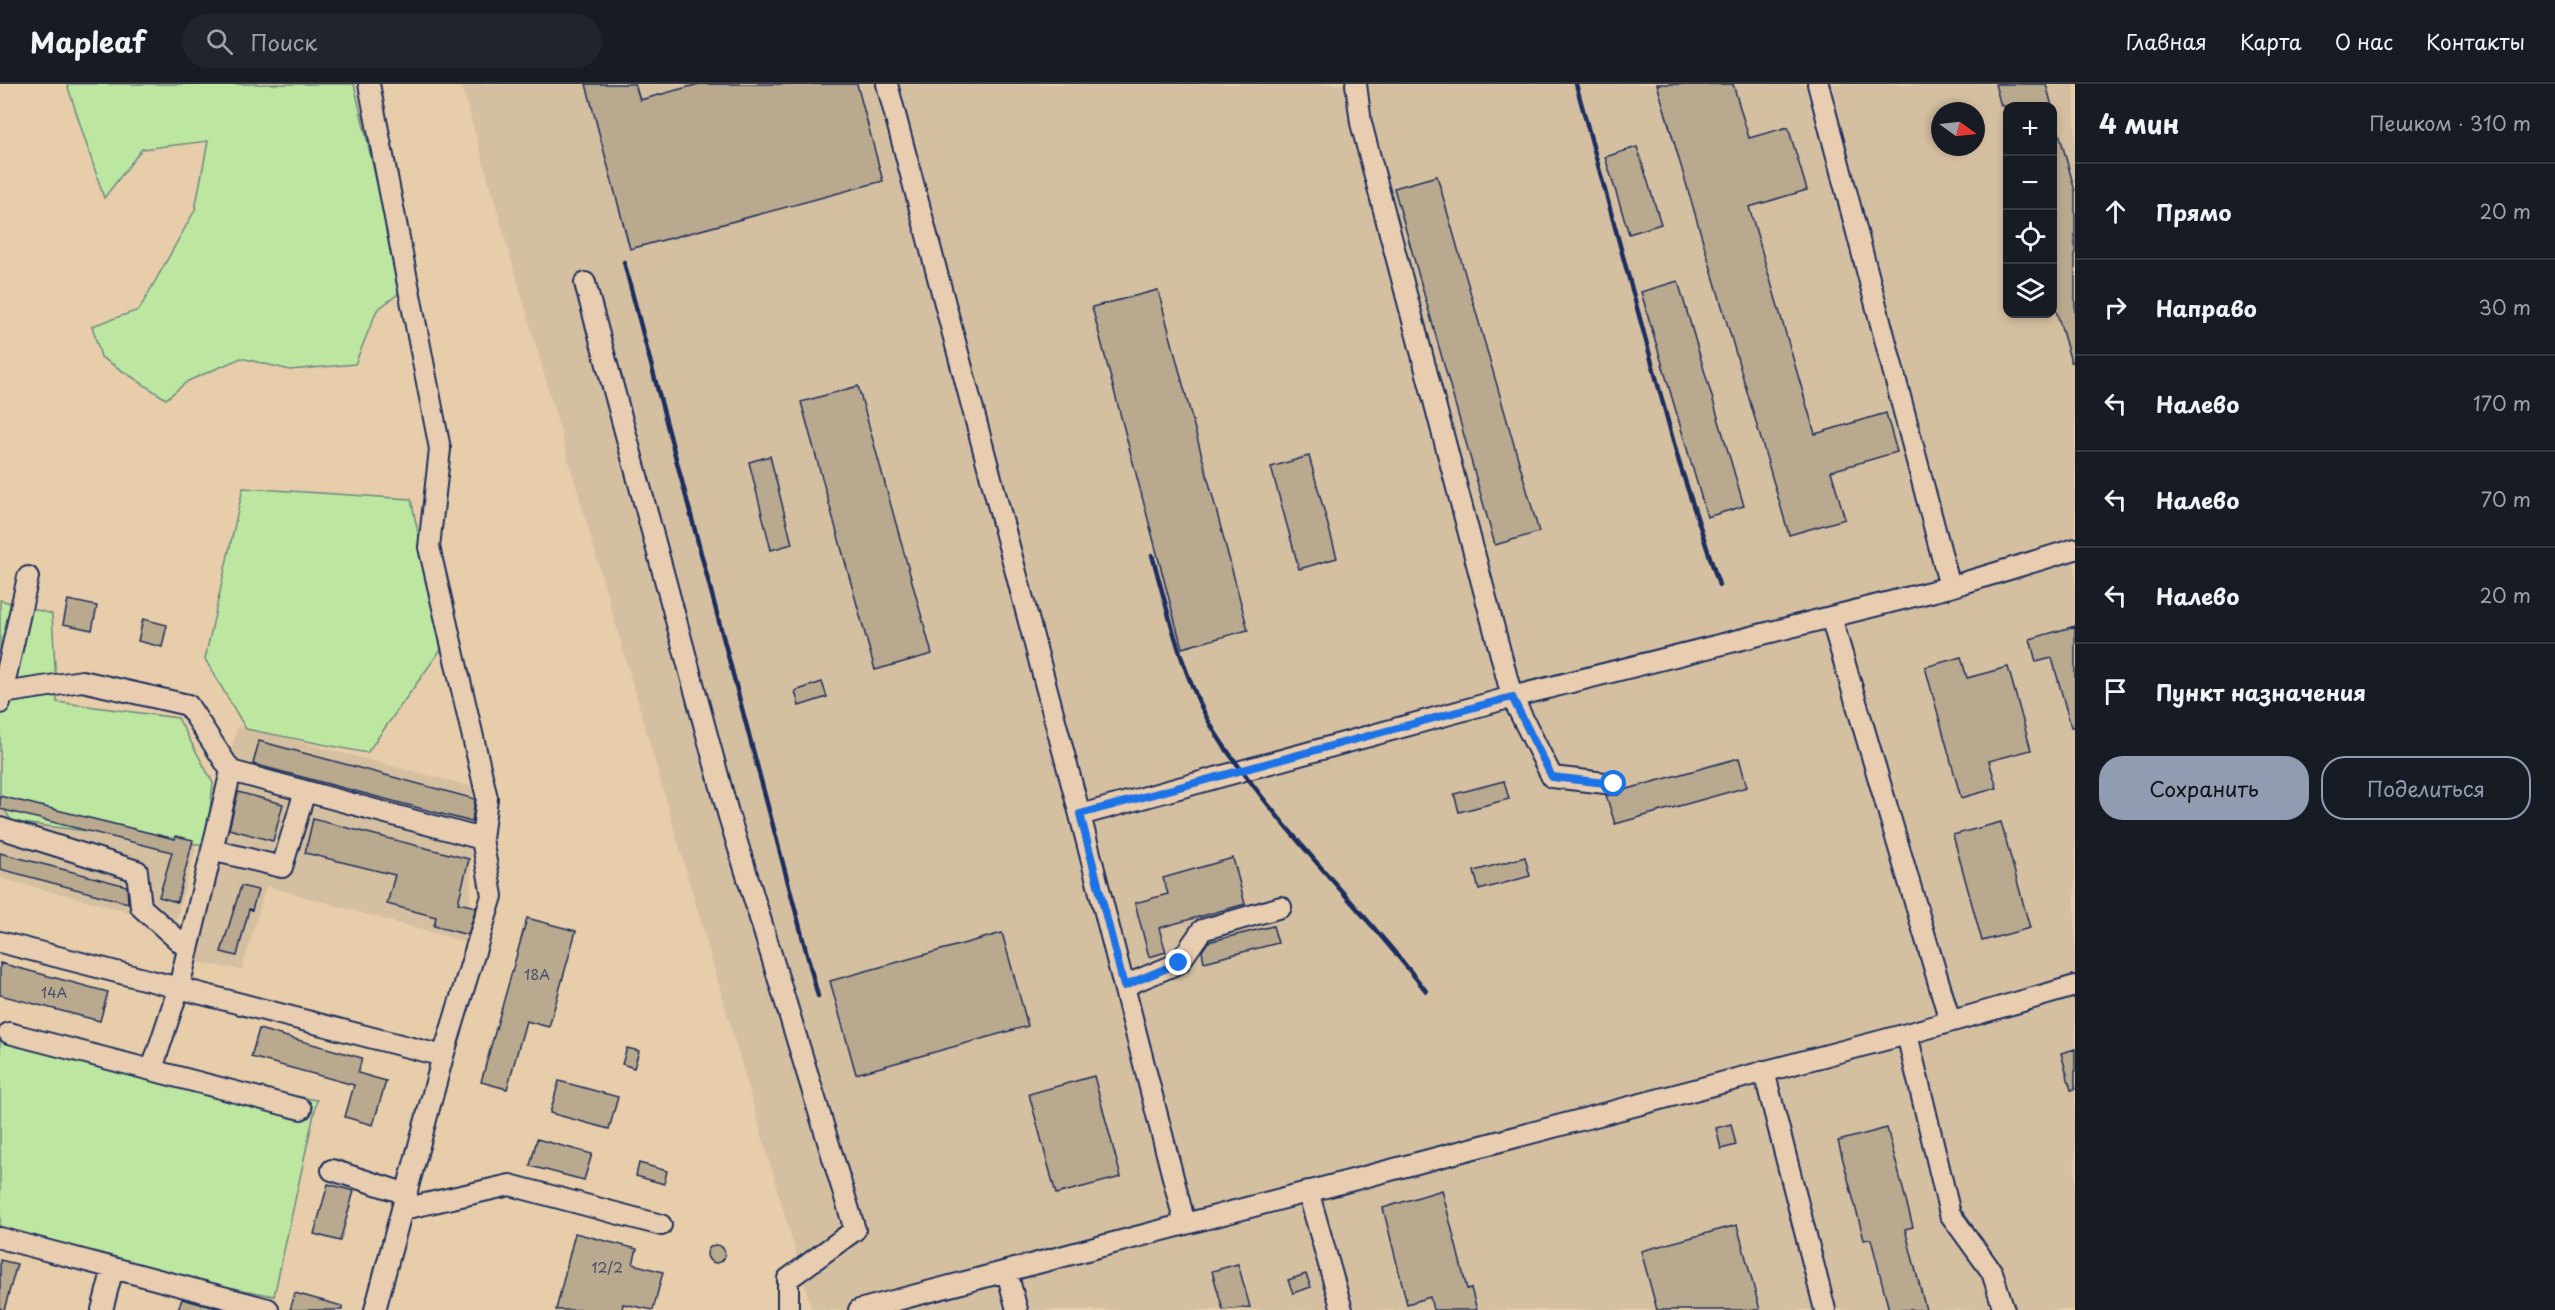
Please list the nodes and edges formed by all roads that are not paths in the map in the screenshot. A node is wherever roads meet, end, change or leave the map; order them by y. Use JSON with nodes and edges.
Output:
{"nodes":[{"id":1,"x":369,"y":84,"type":"edge"},
{"id":2,"x":887,"y":84,"type":"edge"},
{"id":3,"x":1356,"y":84,"type":"edge"},
{"id":4,"x":1818,"y":84,"type":"edge"},
{"id":5,"x":585,"y":283,"type":"dead end"},
{"id":6,"x":2075,"y":549,"type":"edge"},
{"id":7,"x":28,"y":577,"type":"dead end"},
{"id":8,"x":1950,"y":587,"type":"junction"},
{"id":9,"x":1831,"y":617,"type":"junction"},
{"id":10,"x":1512,"y":697,"type":"junction"},
{"id":11,"x":1,"y":698,"type":"edge"},
{"id":12,"x":231,"y":771,"type":"junction"},
{"id":13,"x":1614,"y":784,"type":"dead end"},
{"id":14,"x":305,"y":791,"type":"junction"},
{"id":15,"x":1080,"y":814,"type":"junction"},
{"id":16,"x":0,"y":828,"type":"edge"},
{"id":17,"x":482,"y":839,"type":"junction"},
{"id":18,"x":212,"y":850,"type":"junction"},
{"id":19,"x":1281,"y":907,"type":"dead end"},
{"id":20,"x":0,"y":942,"type":"edge"},
{"id":21,"x":188,"y":949,"type":"junction"},
{"id":22,"x":1124,"y":986,"type":"junction"},
{"id":23,"x":2075,"y":986,"type":"edge"},
{"id":24,"x":178,"y":987,"type":"junction"},
{"id":25,"x":1950,"y":1021,"type":"junction"},
{"id":26,"x":9,"y":1033,"type":"dead end"},
{"id":27,"x":1907,"y":1034,"type":"junction"},
{"id":28,"x":443,"y":1056,"type":"junction"},
{"id":29,"x":152,"y":1069,"type":"junction"},
{"id":30,"x":1764,"y":1071,"type":"junction"},
{"id":31,"x":301,"y":1109,"type":"dead end"},
{"id":32,"x":332,"y":1170,"type":"dead end"},
{"id":33,"x":1308,"y":1191,"type":"junction"},
{"id":34,"x":405,"y":1202,"type":"junction"},
{"id":35,"x":1185,"y":1224,"type":"junction"},
{"id":36,"x":661,"y":1226,"type":"dead end"},
{"id":37,"x":0,"y":1239,"type":"edge"},
{"id":38,"x":113,"y":1268,"type":"junction"},
{"id":39,"x":1007,"y":1272,"type":"junction"},
{"id":40,"x":268,"y":1309,"type":"edge"},
{"id":41,"x":102,"y":1310,"type":"edge"},
{"id":42,"x":375,"y":1310,"type":"edge"},
{"id":43,"x":788,"y":1310,"type":"edge"},
{"id":44,"x":859,"y":1310,"type":"edge"},
{"id":45,"x":1017,"y":1310,"type":"edge"},
{"id":46,"x":1342,"y":1310,"type":"edge"},
{"id":47,"x":1825,"y":1310,"type":"edge"},
{"id":48,"x":2004,"y":1310,"type":"edge"}],
"edges":[{"from":1,"to":17,"type":"lane"},
{"from":2,"to":15,"type":"lane"},
{"from":3,"to":10,"type":"lane"},
{"from":4,"to":8,"type":"lane"},
{"from":5,"to":43,"type":"lane"},
{"from":6,"to":8,"type":"lane"},
{"from":7,"to":11,"type":"lane"},
{"from":8,"to":9,"type":"lane"},
{"from":9,"to":10,"type":"lane"},
{"from":9,"to":25,"type":"lane"},
{"from":10,"to":13,"type":"lane"},
{"from":10,"to":15,"type":"lane"},
{"from":11,"to":12,"type":"lane"},
{"from":12,"to":14,"type":"lane"},
{"from":12,"to":18,"type":"lane"},
{"from":14,"to":17,"type":"lane"},
{"from":14,"to":18,"type":"lane"},
{"from":15,"to":22,"type":"lane"},
{"from":16,"to":21,"type":"lane"},
{"from":17,"to":28,"type":"lane"},
{"from":18,"to":21,"type":"lane"},
{"from":19,"to":22,"type":"lane"},
{"from":20,"to":24,"type":"lane"},
{"from":21,"to":24,"type":"lane"},
{"from":22,"to":35,"type":"lane"},
{"from":23,"to":25,"type":"lane"},
{"from":24,"to":28,"type":"lane"},
{"from":24,"to":29,"type":"lane"},
{"from":25,"to":27,"type":"lane"},
{"from":26,"to":29,"type":"lane"},
{"from":27,"to":30,"type":"lane"},
{"from":27,"to":48,"type":"lane"},
{"from":28,"to":34,"type":"lane"},
{"from":29,"to":31,"type":"lane"},
{"from":30,"to":33,"type":"lane"},
{"from":30,"to":47,"type":"lane"},
{"from":32,"to":34,"type":"lane"},
{"from":33,"to":35,"type":"lane"},
{"from":33,"to":46,"type":"lane"},
{"from":34,"to":36,"type":"lane"},
{"from":34,"to":42,"type":"lane"},
{"from":35,"to":39,"type":"lane"},
{"from":37,"to":38,"type":"lane"},
{"from":38,"to":40,"type":"lane"},
{"from":38,"to":41,"type":"lane"},
{"from":39,"to":44,"type":"lane"},
{"from":39,"to":45,"type":"lane"}]}
